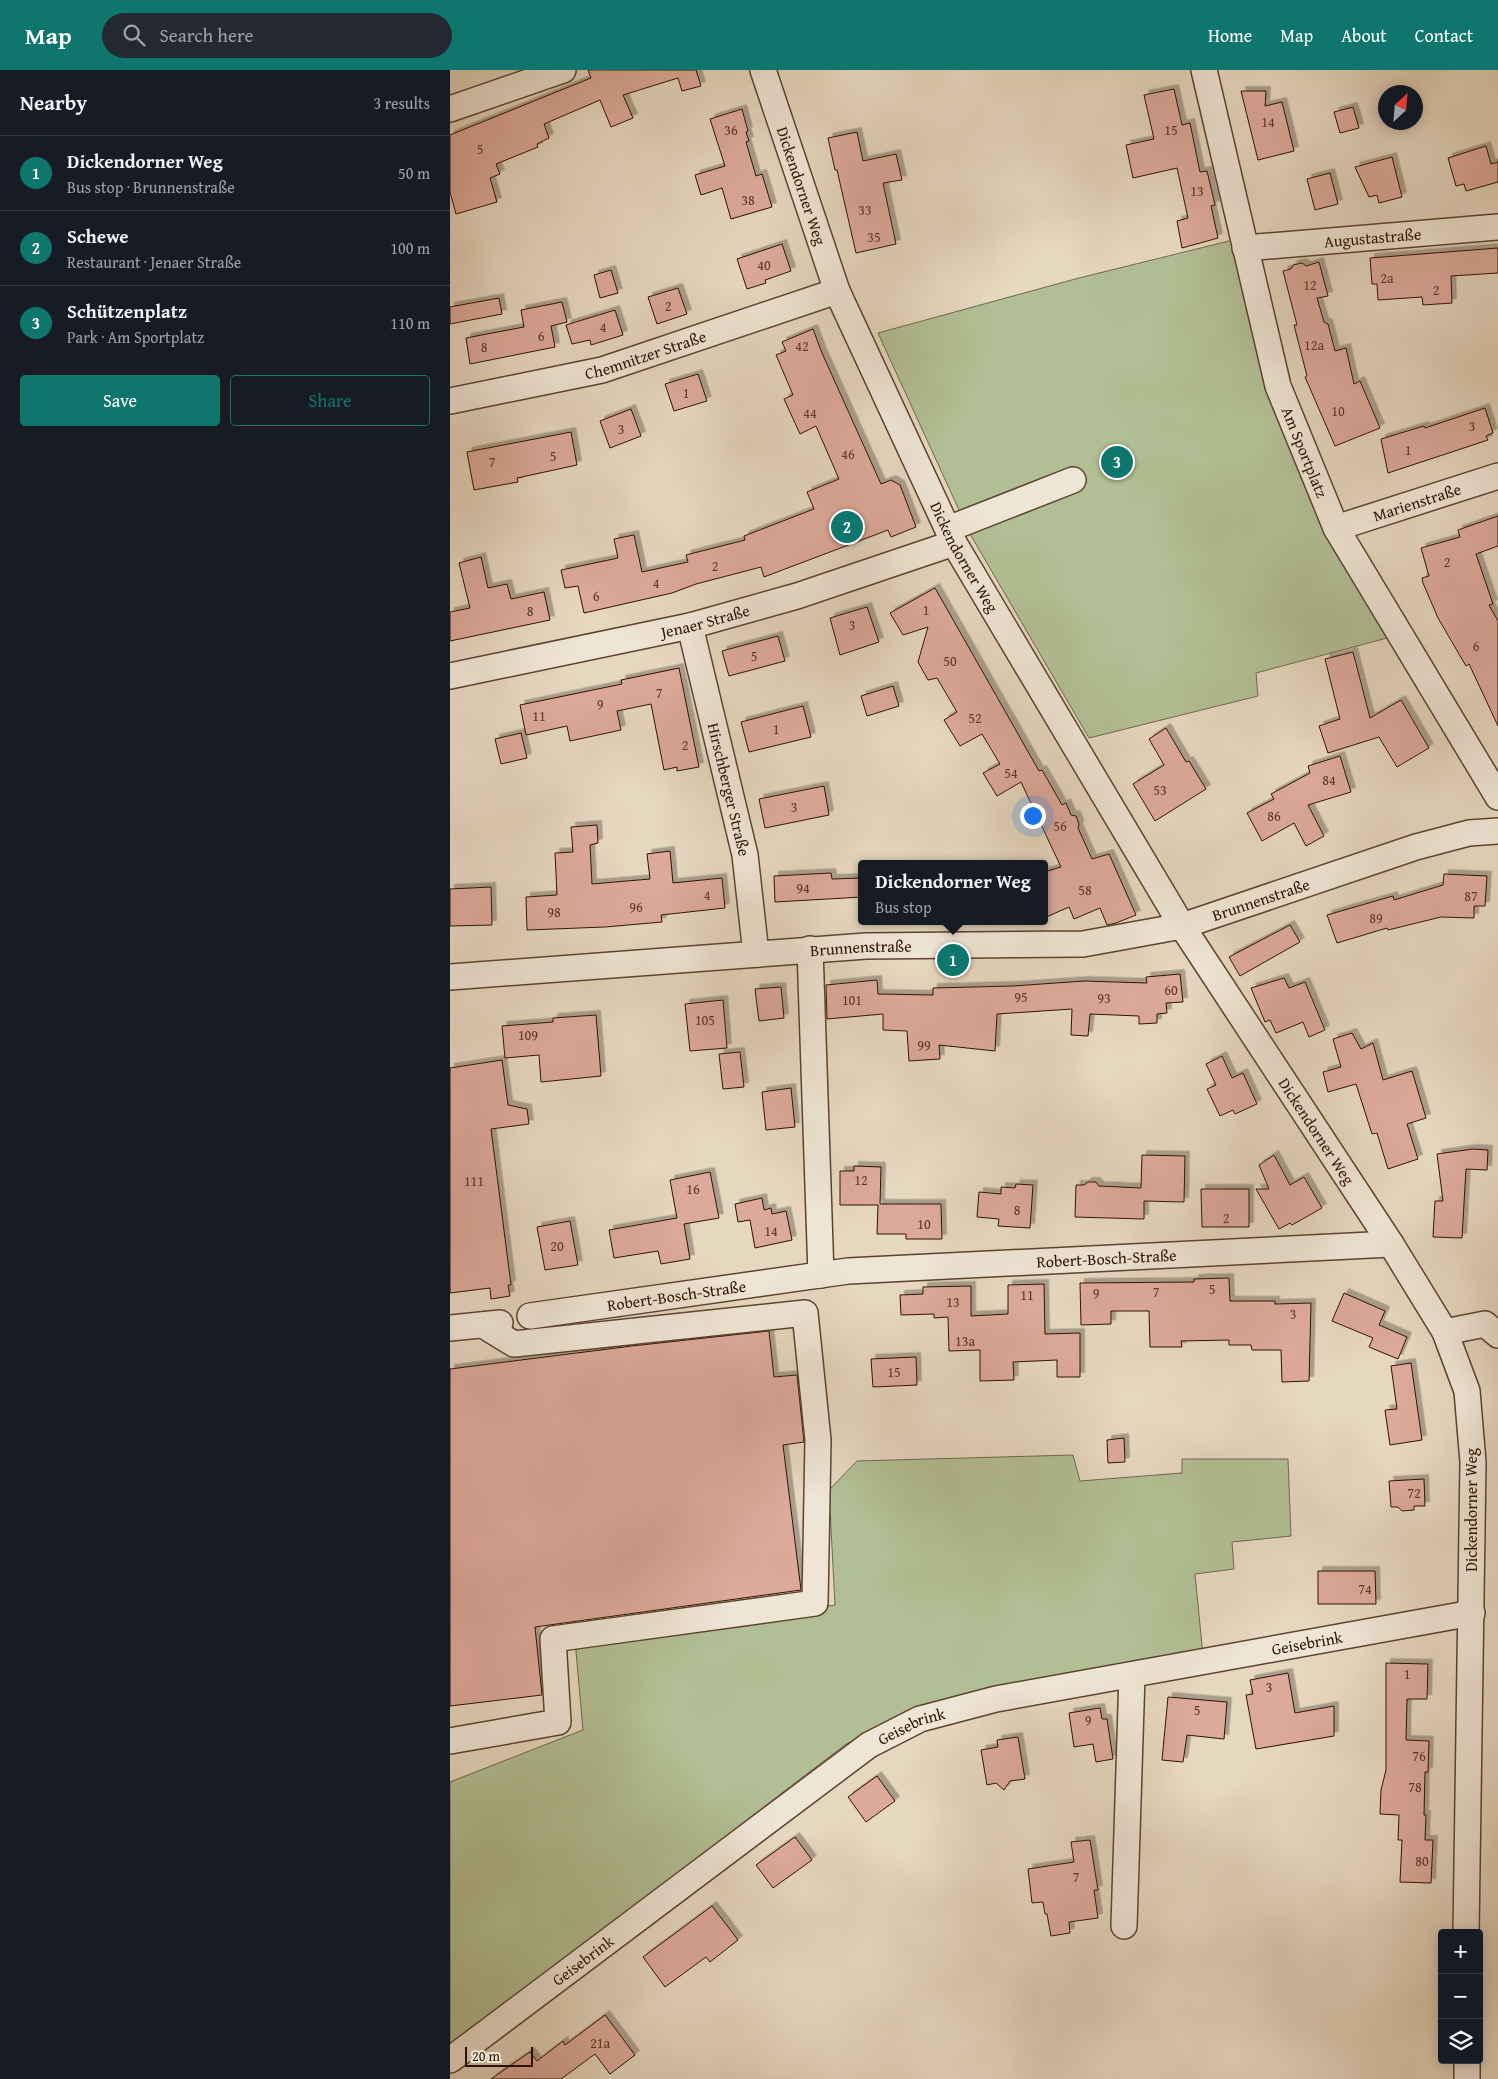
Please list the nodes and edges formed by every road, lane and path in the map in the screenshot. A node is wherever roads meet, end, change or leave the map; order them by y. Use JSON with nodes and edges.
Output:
{"nodes":[{"id":1,"x":563,"y":70,"type":"edge"},
{"id":2,"x":764,"y":70,"type":"edge"},
{"id":3,"x":1204,"y":70,"type":"edge"},
{"id":4,"x":450,"y":109,"type":"edge"},
{"id":5,"x":1498,"y":227,"type":"edge"},
{"id":6,"x":1245,"y":248,"type":"junction"},
{"id":7,"x":837,"y":291,"type":"junction"},
{"id":8,"x":450,"y":400,"type":"edge"},
{"id":9,"x":1498,"y":476,"type":"edge"},
{"id":10,"x":1073,"y":480,"type":"dead end"},
{"id":11,"x":1336,"y":528,"type":"junction"},
{"id":12,"x":951,"y":536,"type":"junction"},
{"id":13,"x":690,"y":626,"type":"junction"},
{"id":14,"x":450,"y":676,"type":"edge"},
{"id":15,"x":1498,"y":797,"type":"edge"},
{"id":16,"x":1498,"y":830,"type":"edge"},
{"id":17,"x":1182,"y":926,"type":"junction"},
{"id":18,"x":810,"y":949,"type":"junction"},
{"id":19,"x":756,"y":954,"type":"junction"},
{"id":20,"x":450,"y":977,"type":"edge"},
{"id":21,"x":1391,"y":1244,"type":"junction"},
{"id":22,"x":821,"y":1275,"type":"junction"},
{"id":23,"x":483,"y":1325,"type":"junction"},
{"id":24,"x":450,"y":1328,"type":"edge"},
{"id":25,"x":1445,"y":1332,"type":"junction"},
{"id":26,"x":1498,"y":1335,"type":"edge"},
{"id":27,"x":1472,"y":1612,"type":"junction"},
{"id":28,"x":1132,"y":1675,"type":"junction"},
{"id":29,"x":450,"y":1741,"type":"edge"},
{"id":30,"x":1124,"y":1926,"type":"dead end"},
{"id":31,"x":1466,"y":1929,"type":"edge"},
{"id":32,"x":450,"y":2060,"type":"edge"},
{"id":33,"x":1467,"y":2064,"type":"edge"},
{"id":34,"x":1467,"y":2079,"type":"edge"}],
"edges":[{"from":1,"to":4,"type":"street"},
{"from":2,"to":7,"type":"street","name":"Dickendorner Weg"},
{"from":3,"to":6,"type":"street","name":"Am Sportplatz"},
{"from":5,"to":6,"type":"street","name":"Augustastraße"},
{"from":6,"to":11,"type":"street","name":"Am Sportplatz"},
{"from":7,"to":8,"type":"street","name":"Chemnitzer Straße"},
{"from":7,"to":12,"type":"street","name":"Dickendorner Weg"},
{"from":9,"to":11,"type":"street","name":"Marienstraße"},
{"from":10,"to":12,"type":"street","name":"Jenaer Straße"},
{"from":11,"to":15,"type":"street","name":"Am Sportplatz"},
{"from":12,"to":13,"type":"street","name":"Jenaer Straße"},
{"from":12,"to":17,"type":"street","name":"Dickendorner Weg"},
{"from":13,"to":14,"type":"street","name":"Jenaer Straße"},
{"from":13,"to":19,"type":"street","name":"Hirschberger Straße"},
{"from":16,"to":17,"type":"street","name":"Brunnenstraße"},
{"from":17,"to":18,"type":"street","name":"Brunnenstraße"},
{"from":17,"to":21,"type":"street","name":"Dickendorner Weg"},
{"from":18,"to":19,"type":"street","name":"Brunnenstraße"},
{"from":18,"to":22,"type":"street"},
{"from":19,"to":20,"type":"street","name":"Brunnenstraße"},
{"from":21,"to":22,"type":"street","name":"Robert-Bosch-Straße"},
{"from":21,"to":25,"type":"street","name":"Dickendorner Weg"},
{"from":22,"to":23,"type":"street","name":"Robert-Bosch-Straße"},
{"from":23,"to":24,"type":"street","name":"Robert-Bosch-Straße"},
{"from":23,"to":29,"type":"street"},
{"from":25,"to":26,"type":"street"},
{"from":25,"to":27,"type":"street","name":"Dickendorner Weg"},
{"from":27,"to":28,"type":"street","name":"Geisebrink"},
{"from":27,"to":31,"type":"street","name":"Dickendorner Weg"},
{"from":28,"to":30,"type":"street"},
{"from":28,"to":32,"type":"street","name":"Geisebrink"},
{"from":33,"to":34,"type":"street"}]}
